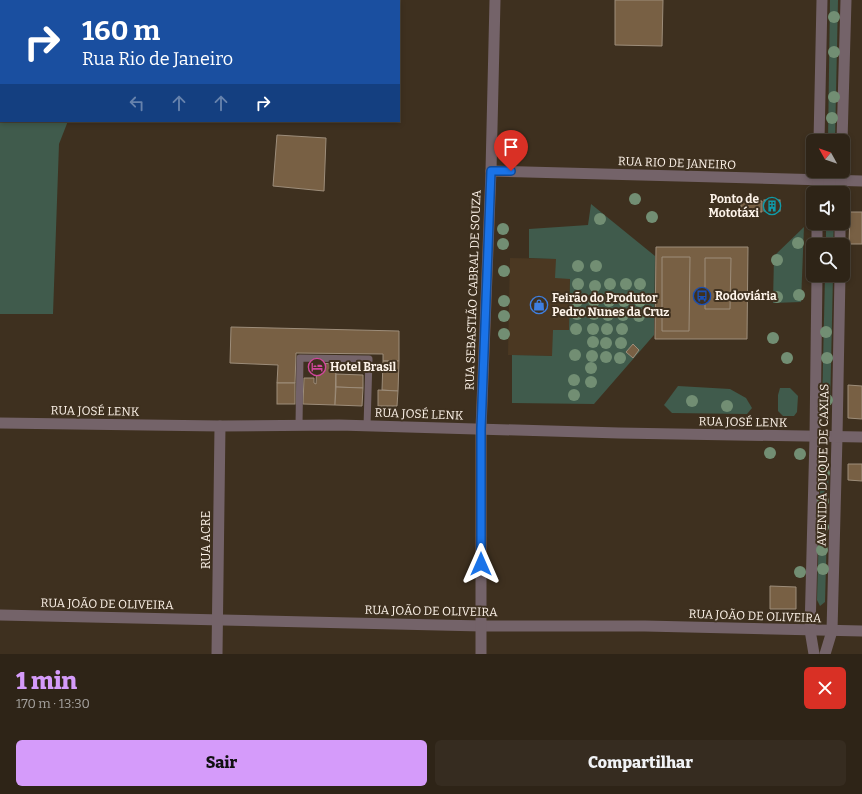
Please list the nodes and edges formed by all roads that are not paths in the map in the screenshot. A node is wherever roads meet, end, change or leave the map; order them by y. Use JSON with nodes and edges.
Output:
{"nodes":[{"id":1,"x":495,"y":0,"type":"edge"},
{"id":2,"x":822,"y":0,"type":"edge"},
{"id":3,"x":846,"y":0,"type":"edge"},
{"id":4,"x":819,"y":134,"type":"edge"},
{"id":5,"x":842,"y":134,"type":"edge"},
{"id":6,"x":491,"y":171,"type":"junction"},
{"id":7,"x":806,"y":176,"type":"edge"},
{"id":8,"x":849,"y":178,"type":"edge"},
{"id":9,"x":862,"y":181,"type":"edge"},
{"id":10,"x":817,"y":282,"type":"edge"},
{"id":11,"x":840,"y":282,"type":"edge"},
{"id":12,"x":0,"y":423,"type":"edge"},
{"id":13,"x":299,"y":425,"type":"junction"},
{"id":14,"x":220,"y":426,"type":"junction"},
{"id":15,"x":366,"y":426,"type":"junction"},
{"id":16,"x":481,"y":429,"type":"junction"},
{"id":17,"x":815,"y":437,"type":"junction"},
{"id":18,"x":837,"y":437,"type":"junction"},
{"id":19,"x":862,"y":437,"type":"edge"},
{"id":20,"x":0,"y":615,"type":"edge"},
{"id":21,"x":218,"y":619,"type":"junction"},
{"id":22,"x":482,"y":626,"type":"junction"},
{"id":23,"x":810,"y":630,"type":"junction"},
{"id":24,"x":832,"y":631,"type":"junction"},
{"id":25,"x":862,"y":631,"type":"edge"},
{"id":26,"x":217,"y":654,"type":"edge"},
{"id":27,"x":481,"y":654,"type":"edge"},
{"id":28,"x":814,"y":654,"type":"edge"},
{"id":29,"x":825,"y":654,"type":"edge"}],
"edges":[{"from":1,"to":6,"type":"street","name":"RUA SEBASTIÃO CABRAL DE SOUZA"},
{"from":2,"to":4,"type":"street"},
{"from":3,"to":5,"type":"street"},
{"from":6,"to":7,"type":"street","name":"RUA RIO DE JANEIRO"},
{"from":6,"to":16,"type":"street","name":"RUA SEBASTIÃO CABRAL DE SOUZA"},
{"from":8,"to":9,"type":"street","name":"RUA RIO DE JANEIRO"},
{"from":10,"to":17,"type":"street","name":"AVENIDA DUQUE DE CAXIAS"},
{"from":11,"to":18,"type":"street","name":"AVENIDA DUQUE DE CAXIAS"},
{"from":12,"to":14,"type":"street","name":"RUA JOSÉ LENK"},
{"from":13,"to":14,"type":"street","name":"RUA JOSÉ LENK"},
{"from":13,"to":15,"type":"street","name":"RUA JOSÉ LENK"},
{"from":13,"to":15,"type":"lane"},
{"from":14,"to":21,"type":"street","name":"RUA ACRE"},
{"from":15,"to":16,"type":"street","name":"RUA JOSÉ LENK"},
{"from":16,"to":17,"type":"street","name":"RUA JOSÉ LENK"},
{"from":16,"to":22,"type":"street","name":"RUA SEBASTIÃO CABRAL DE SOUZA"},
{"from":17,"to":18,"type":"street","name":"RUA JOSÉ LENK"},
{"from":17,"to":23,"type":"street","name":"AVENIDA DUQUE DE CAXIAS"},
{"from":18,"to":19,"type":"street","name":"RUA JOSÉ LENK"},
{"from":18,"to":24,"type":"street","name":"AVENIDA DUQUE DE CAXIAS"},
{"from":20,"to":21,"type":"street","name":"RUA JOÃO DE OLIVEIRA"},
{"from":21,"to":22,"type":"street","name":"RUA JOÃO DE OLIVEIRA"},
{"from":21,"to":26,"type":"street","name":"RUA ACRE"},
{"from":22,"to":23,"type":"street","name":"RUA JOÃO DE OLIVEIRA"},
{"from":22,"to":27,"type":"street","name":"RUA SEBASTIÃO CABRAL DE SOUZA"},
{"from":23,"to":24,"type":"street","name":"RUA JOÃO DE OLIVEIRA"},
{"from":23,"to":28,"type":"street","name":"AVENIDA DUQUE DE CAXIAS"},
{"from":24,"to":25,"type":"street","name":"RUA JOÃO DE OLIVEIRA"},
{"from":24,"to":29,"type":"street","name":"AVENIDA DUQUE DE CAXIAS"}]}
